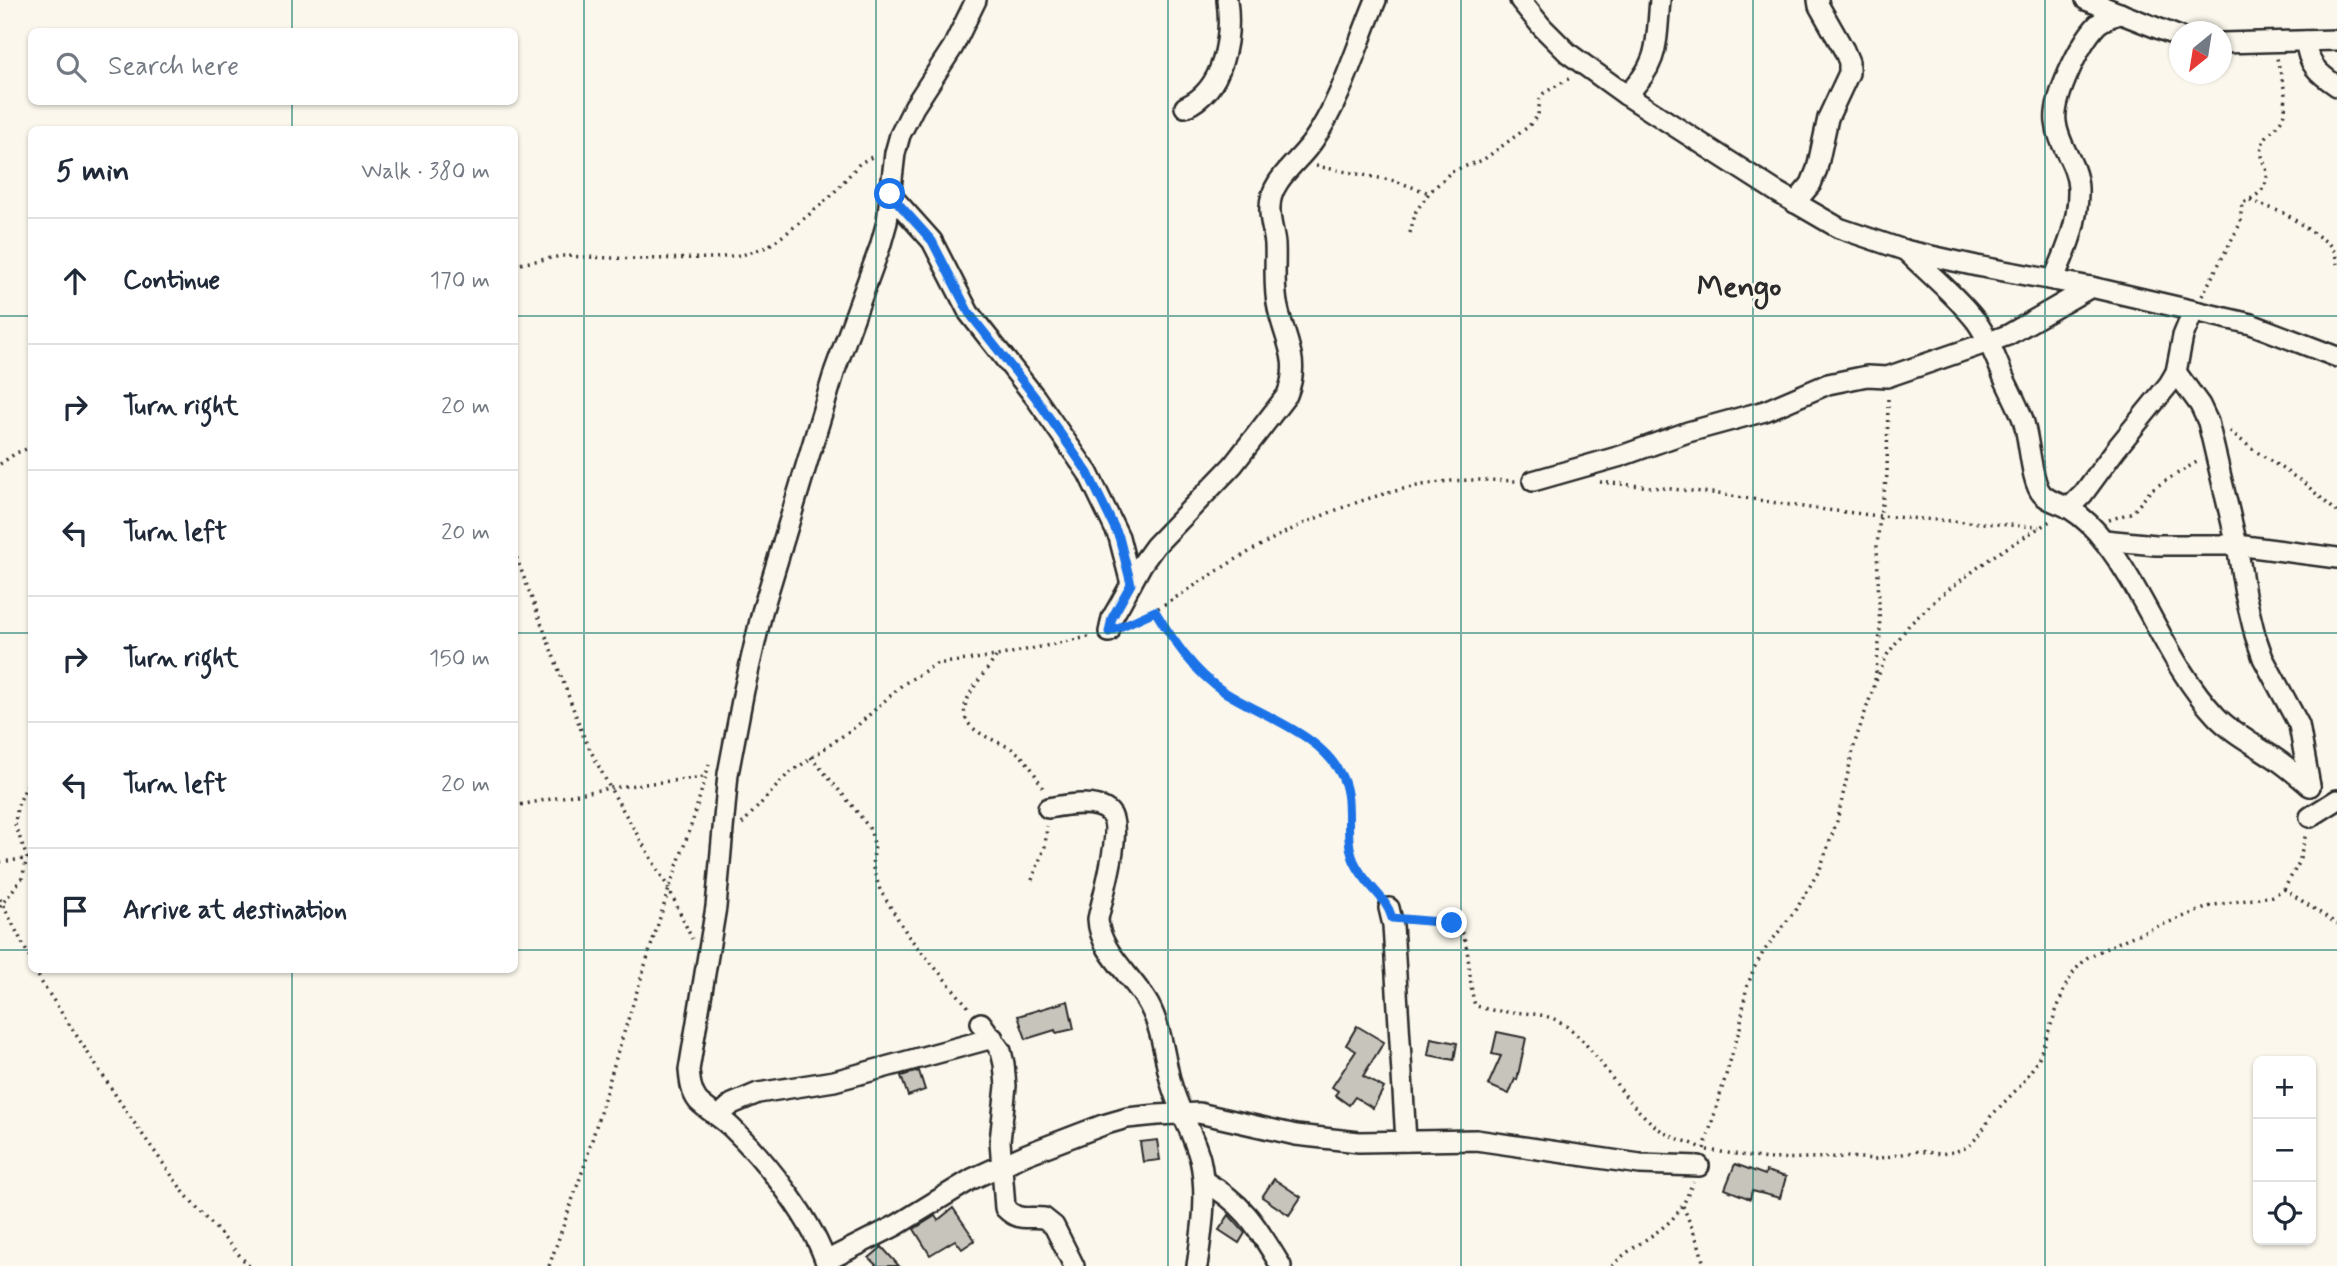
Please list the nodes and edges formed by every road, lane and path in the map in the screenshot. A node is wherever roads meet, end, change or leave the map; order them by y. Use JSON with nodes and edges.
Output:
{"nodes":[{"id":1,"x":976,"y":0,"type":"edge"},
{"id":2,"x":1227,"y":0,"type":"edge"},
{"id":3,"x":1376,"y":0,"type":"edge"},
{"id":4,"x":1520,"y":0,"type":"edge"},
{"id":5,"x":1660,"y":0,"type":"edge"},
{"id":6,"x":1818,"y":0,"type":"edge"},
{"id":7,"x":2086,"y":0,"type":"edge"},
{"id":8,"x":2120,"y":13,"type":"junction"},
{"id":9,"x":2169,"y":33,"type":"edge"},
{"id":10,"x":2337,"y":40,"type":"edge"},
{"id":11,"x":2305,"y":41,"type":"junction"},
{"id":12,"x":2273,"y":42,"type":"junction"},
{"id":13,"x":2232,"y":43,"type":"edge"},
{"id":14,"x":1583,"y":64,"type":"junction"},
{"id":15,"x":2337,"y":86,"type":"edge"},
{"id":16,"x":1626,"y":94,"type":"junction"},
{"id":17,"x":1185,"y":107,"type":"dead end"},
{"id":18,"x":895,"y":153,"type":"junction"},
{"id":19,"x":1293,"y":164,"type":"junction"},
{"id":20,"x":1429,"y":193,"type":"junction"},
{"id":21,"x":890,"y":194,"type":"junction"},
{"id":22,"x":2250,"y":200,"type":"junction"},
{"id":23,"x":1795,"y":203,"type":"junction"},
{"id":24,"x":1410,"y":233,"type":"dead end"},
{"id":25,"x":1904,"y":250,"type":"junction"},
{"id":26,"x":518,"y":264,"type":"edge"},
{"id":27,"x":2337,"y":264,"type":"edge"},
{"id":28,"x":2053,"y":280,"type":"junction"},
{"id":29,"x":2091,"y":287,"type":"junction"},
{"id":30,"x":2193,"y":312,"type":"junction"},
{"id":31,"x":1989,"y":342,"type":"junction"},
{"id":32,"x":2337,"y":357,"type":"edge"},
{"id":33,"x":2176,"y":372,"type":"junction"},
{"id":34,"x":1887,"y":377,"type":"junction"},
{"id":35,"x":2224,"y":425,"type":"dead end"},
{"id":36,"x":28,"y":448,"type":"edge"},
{"id":37,"x":2215,"y":448,"type":"junction"},
{"id":38,"x":0,"y":464,"type":"edge"},
{"id":39,"x":1533,"y":481,"type":"joint"},
{"id":40,"x":1596,"y":481,"type":"dead end"},
{"id":41,"x":2069,"y":508,"type":"junction"},
{"id":42,"x":2337,"y":512,"type":"edge"},
{"id":43,"x":1880,"y":516,"type":"junction"},
{"id":44,"x":2090,"y":524,"type":"junction"},
{"id":45,"x":2039,"y":527,"type":"junction"},
{"id":46,"x":2104,"y":540,"type":"junction"},
{"id":47,"x":2237,"y":545,"type":"junction"},
{"id":48,"x":2337,"y":558,"type":"edge"},
{"id":49,"x":518,"y":562,"type":"edge"},
{"id":50,"x":1131,"y":584,"type":"junction"},
{"id":51,"x":1155,"y":611,"type":"junction"},
{"id":52,"x":1109,"y":632,"type":"junction"},
{"id":53,"x":997,"y":656,"type":"junction"},
{"id":54,"x":1874,"y":686,"type":"junction"},
{"id":55,"x":713,"y":752,"type":"dead end"},
{"id":56,"x":811,"y":757,"type":"junction"},
{"id":57,"x":704,"y":777,"type":"junction"},
{"id":58,"x":28,"y":783,"type":"edge"},
{"id":59,"x":610,"y":788,"type":"junction"},
{"id":60,"x":2337,"y":800,"type":"edge"},
{"id":61,"x":518,"y":805,"type":"edge"},
{"id":62,"x":1048,"y":808,"type":"junction"},
{"id":63,"x":2310,"y":817,"type":"joint"},
{"id":64,"x":741,"y":826,"type":"dead end"},
{"id":65,"x":28,"y":856,"type":"edge"},
{"id":66,"x":28,"y":858,"type":"edge"},
{"id":67,"x":28,"y":861,"type":"edge"},
{"id":68,"x":0,"y":862,"type":"edge"},
{"id":69,"x":1032,"y":880,"type":"dead end"},
{"id":70,"x":669,"y":889,"type":"junction"},
{"id":71,"x":2284,"y":889,"type":"junction"},
{"id":72,"x":0,"y":899,"type":"edge"},
{"id":73,"x":2,"y":906,"type":"edge"},
{"id":74,"x":1390,"y":913,"type":"junction"},
{"id":75,"x":2337,"y":924,"type":"edge"},
{"id":76,"x":695,"y":947,"type":"dead end"},
{"id":77,"x":28,"y":954,"type":"edge"},
{"id":78,"x":37,"y":973,"type":"edge"},
{"id":79,"x":987,"y":1030,"type":"junction"},
{"id":80,"x":1181,"y":1113,"type":"junction"},
{"id":81,"x":719,"y":1116,"type":"junction"},
{"id":82,"x":1406,"y":1141,"type":"junction"},
{"id":83,"x":1701,"y":1157,"type":"junction"},
{"id":84,"x":1001,"y":1166,"type":"junction"},
{"id":85,"x":1204,"y":1181,"type":"junction"},
{"id":86,"x":1683,"y":1206,"type":"junction"},
{"id":87,"x":826,"y":1264,"type":"edge"},
{"id":88,"x":249,"y":1266,"type":"edge"},
{"id":89,"x":549,"y":1266,"type":"edge"},
{"id":90,"x":1074,"y":1266,"type":"edge"},
{"id":91,"x":1197,"y":1266,"type":"edge"},
{"id":92,"x":1281,"y":1266,"type":"edge"},
{"id":93,"x":1612,"y":1266,"type":"edge"},
{"id":94,"x":1704,"y":1266,"type":"edge"}],
"edges":[{"from":1,"to":18,"type":"street"},
{"from":2,"to":17,"type":"street"},
{"from":3,"to":19,"type":"street"},
{"from":4,"to":14,"type":"street"},
{"from":5,"to":16,"type":"street"},
{"from":6,"to":23,"type":"street"},
{"from":7,"to":8,"type":"street"},
{"from":8,"to":9,"type":"street"},
{"from":8,"to":28,"type":"street"},
{"from":10,"to":11,"type":"street"},
{"from":11,"to":12,"type":"street"},
{"from":11,"to":15,"type":"street"},
{"from":12,"to":13,"type":"street"},
{"from":12,"to":22,"type":"path"},
{"from":14,"to":16,"type":"street"},
{"from":14,"to":20,"type":"path"},
{"from":16,"to":23,"type":"street"},
{"from":18,"to":21,"type":"street"},
{"from":18,"to":26,"type":"path"},
{"from":19,"to":20,"type":"path"},
{"from":19,"to":50,"type":"street"},
{"from":20,"to":24,"type":"path"},
{"from":21,"to":50,"type":"street"},
{"from":21,"to":81,"type":"street"},
{"from":22,"to":27,"type":"path"},
{"from":22,"to":30,"type":"path"},
{"from":23,"to":25,"type":"street"},
{"from":25,"to":28,"type":"street"},
{"from":25,"to":31,"type":"street"},
{"from":28,"to":29,"type":"street"},
{"from":29,"to":30,"type":"street"},
{"from":29,"to":31,"type":"street"},
{"from":30,"to":32,"type":"street"},
{"from":30,"to":33,"type":"street"},
{"from":31,"to":34,"type":"street"},
{"from":31,"to":41,"type":"street"},
{"from":33,"to":37,"type":"street"},
{"from":33,"to":41,"type":"street"},
{"from":34,"to":39,"type":"street"},
{"from":34,"to":43,"type":"path"},
{"from":35,"to":42,"type":"path"},
{"from":36,"to":38,"type":"path"},
{"from":37,"to":44,"type":"path"},
{"from":37,"to":47,"type":"street"},
{"from":39,"to":51,"type":"path"},
{"from":40,"to":43,"type":"path"},
{"from":41,"to":44,"type":"street"},
{"from":41,"to":45,"type":"path"},
{"from":43,"to":45,"type":"path"},
{"from":43,"to":54,"type":"path"},
{"from":44,"to":46,"type":"street"},
{"from":45,"to":54,"type":"path"},
{"from":46,"to":47,"type":"street"},
{"from":46,"to":47,"type":"street"},
{"from":47,"to":48,"type":"street"},
{"from":49,"to":59,"type":"path"},
{"from":50,"to":52,"type":"street"},
{"from":51,"to":52,"type":"path"},
{"from":51,"to":74,"type":"path"},
{"from":52,"to":53,"type":"path"},
{"from":53,"to":56,"type":"path"},
{"from":53,"to":62,"type":"path"},
{"from":54,"to":83,"type":"path"},
{"from":55,"to":57,"type":"path"},
{"from":56,"to":64,"type":"path"},
{"from":56,"to":79,"type":"path"},
{"from":57,"to":59,"type":"path"},
{"from":57,"to":70,"type":"path"},
{"from":58,"to":65,"type":"path"},
{"from":59,"to":61,"type":"path"},
{"from":59,"to":70,"type":"path"},
{"from":60,"to":63,"type":"street"},
{"from":62,"to":69,"type":"path"},
{"from":62,"to":80,"type":"street"},
{"from":63,"to":71,"type":"path"},
{"from":66,"to":68,"type":"path"},
{"from":67,"to":73,"type":"path"},
{"from":70,"to":76,"type":"path"},
{"from":70,"to":89,"type":"path"},
{"from":71,"to":75,"type":"path"},
{"from":71,"to":83,"type":"path"},
{"from":72,"to":73,"type":"path"},
{"from":73,"to":77,"type":"path"},
{"from":74,"to":82,"type":"street"},
{"from":74,"to":83,"type":"path"},
{"from":78,"to":88,"type":"path"},
{"from":79,"to":81,"type":"street"},
{"from":79,"to":84,"type":"street"},
{"from":80,"to":82,"type":"street"},
{"from":80,"to":84,"type":"street"},
{"from":80,"to":85,"type":"street"},
{"from":81,"to":87,"type":"street"},
{"from":82,"to":83,"type":"street"},
{"from":83,"to":86,"type":"path"},
{"from":84,"to":87,"type":"street"},
{"from":84,"to":90,"type":"street"},
{"from":85,"to":91,"type":"street"},
{"from":85,"to":92,"type":"street"},
{"from":86,"to":93,"type":"path"},
{"from":86,"to":94,"type":"path"}]}
